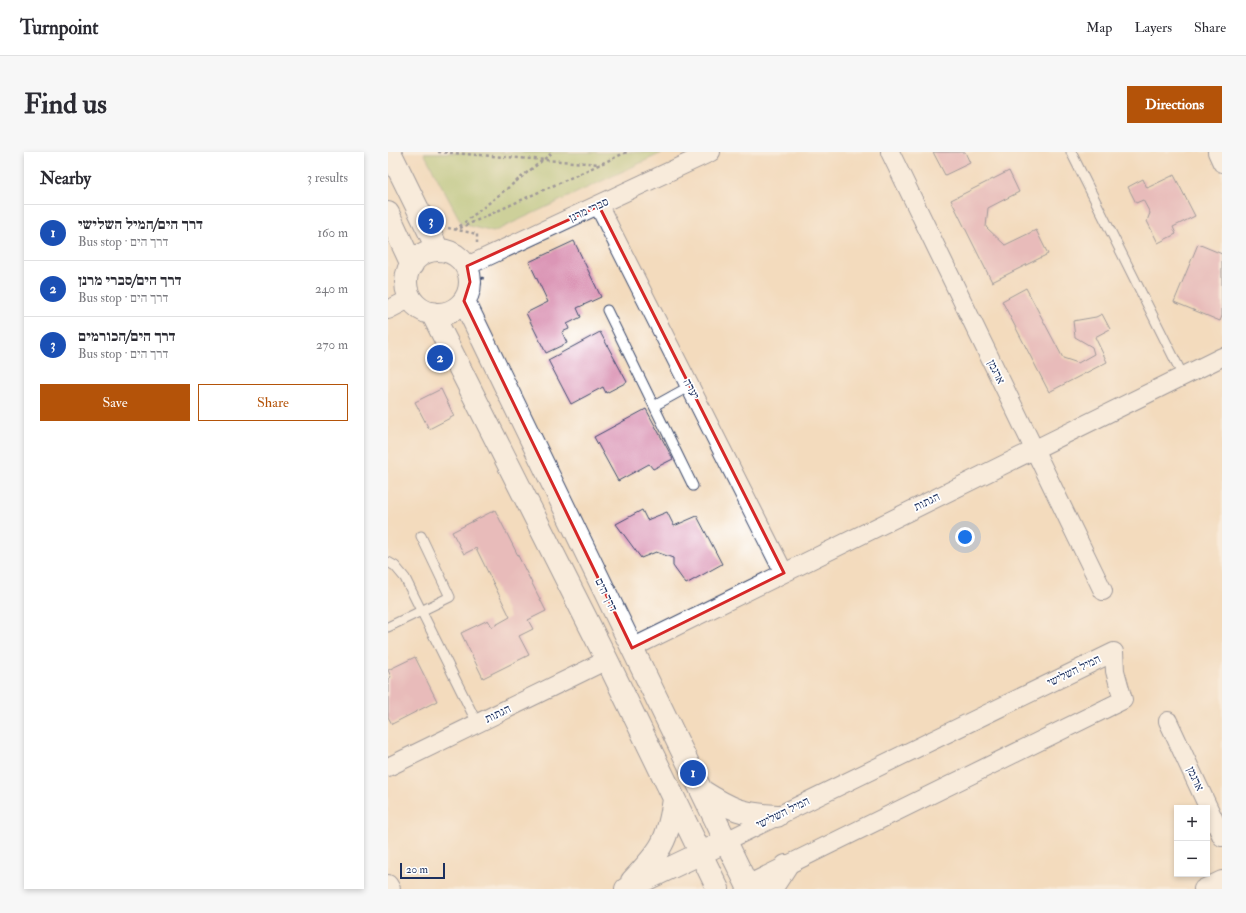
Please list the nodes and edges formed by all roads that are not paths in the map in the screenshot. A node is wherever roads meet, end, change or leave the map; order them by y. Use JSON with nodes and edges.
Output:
{"nodes":[{"id":1,"x":711,"y":152,"type":"edge"},
{"id":2,"x":890,"y":152,"type":"edge"},
{"id":3,"x":1071,"y":152,"type":"edge"},
{"id":4,"x":1217,"y":152,"type":"edge"},
{"id":5,"x":393,"y":154,"type":"edge"},
{"id":6,"x":1222,"y":163,"type":"edge"},
{"id":7,"x":599,"y":206,"type":"junction"},
{"id":8,"x":388,"y":213,"type":"edge"},
{"id":9,"x":436,"y":245,"type":"junction"},
{"id":10,"x":412,"y":264,"type":"junction"},
{"id":11,"x":476,"y":271,"type":"junction"},
{"id":12,"x":471,"y":297,"type":"junction"},
{"id":13,"x":411,"y":298,"type":"junction"},
{"id":14,"x":388,"y":310,"type":"edge"},
{"id":15,"x":607,"y":310,"type":"dead end"},
{"id":16,"x":432,"y":313,"type":"junction"},
{"id":17,"x":1222,"y":357,"type":"edge"},
{"id":18,"x":1182,"y":376,"type":"junction"},
{"id":19,"x":690,"y":386,"type":"junction"},
{"id":20,"x":654,"y":406,"type":"junction"},
{"id":21,"x":1034,"y":450,"type":"junction"},
{"id":22,"x":693,"y":486,"type":"dead end"},
{"id":23,"x":421,"y":536,"type":"dead end"},
{"id":24,"x":388,"y":562,"type":"edge"},
{"id":25,"x":784,"y":573,"type":"junction"},
{"id":26,"x":1103,"y":591,"type":"dead end"},
{"id":27,"x":422,"y":612,"type":"junction"},
{"id":28,"x":388,"y":627,"type":"edge"},
{"id":29,"x":632,"y":648,"type":"junction"},
{"id":30,"x":607,"y":660,"type":"junction"},
{"id":31,"x":1168,"y":721,"type":"dead end"},
{"id":32,"x":478,"y":723,"type":"junction"},
{"id":33,"x":388,"y":767,"type":"edge"},
{"id":34,"x":702,"y":791,"type":"junction"},
{"id":35,"x":674,"y":799,"type":"junction"},
{"id":36,"x":777,"y":816,"type":"junction"},
{"id":37,"x":1222,"y":837,"type":"edge"},
{"id":38,"x":726,"y":841,"type":"junction"},
{"id":39,"x":701,"y":853,"type":"junction"},
{"id":40,"x":786,"y":866,"type":"junction"},
{"id":41,"x":1222,"y":880,"type":"edge"},
{"id":42,"x":388,"y":884,"type":"edge"},
{"id":43,"x":745,"y":888,"type":"edge"},
{"id":44,"x":390,"y":889,"type":"edge"},
{"id":45,"x":626,"y":889,"type":"edge"},
{"id":46,"x":718,"y":889,"type":"edge"},
{"id":47,"x":771,"y":889,"type":"edge"},
{"id":48,"x":1202,"y":889,"type":"edge"}],
"edges":[{"from":1,"to":7,"type":"street","name":"סברי מרנן"},
{"from":2,"to":21,"type":"street","name":"ארגמן"},
{"from":3,"to":18,"type":"lane"},
{"from":4,"to":6,"type":"street"},
{"from":5,"to":9,"type":"street"},
{"from":7,"to":11,"type":"street","name":"סברי מרנן"},
{"from":7,"to":19,"type":"street","name":"יערה"},
{"from":8,"to":10,"type":"street"},
{"from":9,"to":10,"type":"street"},
{"from":9,"to":11,"type":"street"},
{"from":10,"to":13,"type":"street"},
{"from":11,"to":12,"type":"street"},
{"from":12,"to":16,"type":"street"},
{"from":12,"to":29,"type":"street","name":"דרך הים"},
{"from":13,"to":14,"type":"street"},
{"from":13,"to":16,"type":"street"},
{"from":15,"to":20,"type":"lane"},
{"from":16,"to":30,"type":"street"},
{"from":17,"to":18,"type":"street","name":"הגתות"},
{"from":18,"to":21,"type":"street","name":"הגתות"},
{"from":19,"to":20,"type":"lane"},
{"from":19,"to":25,"type":"street","name":"יערה"},
{"from":20,"to":22,"type":"lane"},
{"from":21,"to":25,"type":"street","name":"הגתות"},
{"from":21,"to":26,"type":"street","name":"ארגמן"},
{"from":23,"to":27,"type":"lane"},
{"from":24,"to":27,"type":"lane"},
{"from":25,"to":29,"type":"street","name":"הגתות"},
{"from":27,"to":28,"type":"lane"},
{"from":27,"to":32,"type":"lane"},
{"from":29,"to":34,"type":"street","name":"דרך הים"},
{"from":30,"to":32,"type":"street","name":"הגתות"},
{"from":30,"to":35,"type":"street"},
{"from":31,"to":37,"type":"street","name":"ארגמן"},
{"from":32,"to":33,"type":"street","name":"הגתות"},
{"from":34,"to":36,"type":"street"},
{"from":34,"to":38,"type":"street","name":"דרך הים"},
{"from":35,"to":39,"type":"street"},
{"from":35,"to":45,"type":"street"},
{"from":36,"to":38,"type":"street","name":"המיל השלישי"},
{"from":36,"to":40,"type":"street","name":"המיל השלישי"},
{"from":38,"to":39,"type":"street","name":"המיל השלישי"},
{"from":38,"to":43,"type":"street","name":"דרך הים"},
{"from":39,"to":45,"type":"street","name":"המיל השלישי"},
{"from":39,"to":46,"type":"street"},
{"from":40,"to":43,"type":"street","name":"המיל השלישי"},
{"from":40,"to":47,"type":"street"},
{"from":41,"to":48,"type":"street"},
{"from":42,"to":44,"type":"street"}]}
